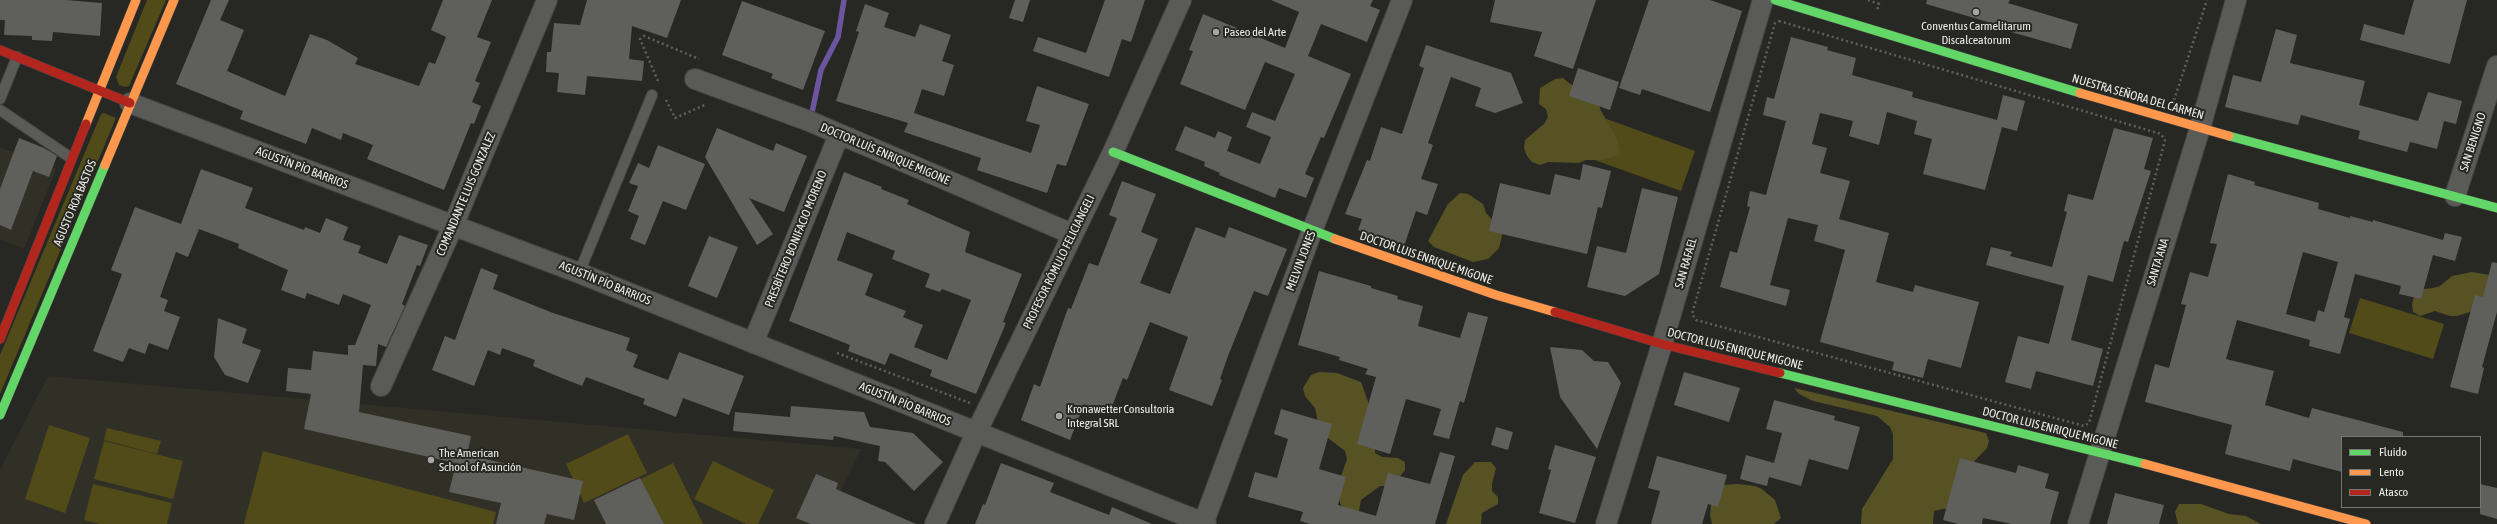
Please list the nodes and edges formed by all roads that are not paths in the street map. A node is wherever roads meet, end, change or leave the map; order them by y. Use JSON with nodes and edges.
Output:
{"nodes":[{"id":1,"x":136,"y":0,"type":"edge"},
{"id":2,"x":174,"y":0,"type":"edge"},
{"id":3,"x":546,"y":0,"type":"edge"},
{"id":4,"x":1181,"y":0,"type":"edge"},
{"id":5,"x":1402,"y":0,"type":"edge"},
{"id":6,"x":1763,"y":0,"type":"edge"},
{"id":7,"x":1775,"y":0,"type":"edge"},
{"id":8,"x":2236,"y":0,"type":"edge"},
{"id":9,"x":0,"y":50,"type":"edge"},
{"id":10,"x":17,"y":56,"type":"junction"},
{"id":11,"x":2497,"y":66,"type":"edge"},
{"id":12,"x":695,"y":79,"type":"dead end"},
{"id":13,"x":98,"y":90,"type":"junction"},
{"id":14,"x":652,"y":95,"type":"dead end"},
{"id":15,"x":0,"y":99,"type":"edge"},
{"id":16,"x":130,"y":103,"type":"junction"},
{"id":17,"x":0,"y":110,"type":"edge"},
{"id":18,"x":2200,"y":128,"type":"junction"},
{"id":19,"x":840,"y":135,"type":"junction"},
{"id":20,"x":1113,"y":152,"type":"junction"},
{"id":21,"x":71,"y":158,"type":"junction"},
{"id":22,"x":2456,"y":196,"type":"junction"},
{"id":23,"x":2497,"y":208,"type":"edge"},
{"id":24,"x":453,"y":226,"type":"junction"},
{"id":25,"x":1312,"y":232,"type":"junction"},
{"id":26,"x":1072,"y":234,"type":"junction"},
{"id":27,"x":579,"y":273,"type":"junction"},
{"id":28,"x":0,"y":339,"type":"edge"},
{"id":29,"x":753,"y":343,"type":"junction"},
{"id":30,"x":1662,"y":344,"type":"junction"},
{"id":31,"x":380,"y":386,"type":"dead end"},
{"id":32,"x":0,"y":415,"type":"edge"},
{"id":33,"x":976,"y":433,"type":"junction"},
{"id":34,"x":2100,"y":452,"type":"junction"},
{"id":35,"x":935,"y":524,"type":"edge"},
{"id":36,"x":1204,"y":524,"type":"edge"},
{"id":37,"x":1606,"y":524,"type":"edge"},
{"id":38,"x":2078,"y":524,"type":"edge"},
{"id":39,"x":2366,"y":524,"type":"edge"}],
"edges":[{"from":1,"to":13,"type":"street","name":"AGUSTO ROA BASTOS"},
{"from":2,"to":16,"type":"street","name":"AGUSTO ROA BASTOS"},
{"from":3,"to":24,"type":"street","name":"COMANDANTE LUIS GONZALEZ"},
{"from":4,"to":20,"type":"street","name":"PROFESOR RÓMULO FELICIANGELI"},
{"from":5,"to":25,"type":"street","name":"MELVIN JONES"},
{"from":6,"to":30,"type":"street","name":"SAN RAFAEL"},
{"from":7,"to":18,"type":"street","name":"NUESTRA SEÑORA DEL CARMEN"},
{"from":8,"to":18,"type":"street","name":"SANTA ANA"},
{"from":9,"to":10,"type":"street","name":"AGUSTÍN PÍO BARRIOS"},
{"from":10,"to":13,"type":"street","name":"AGUSTÍN PÍO BARRIOS"},
{"from":10,"to":15,"type":"lane"},
{"from":11,"to":22,"type":"street","name":"SAN BENIGNO"},
{"from":12,"to":19,"type":"street","name":"DOCTOR LUÍS ENRIQUE MIGONE"},
{"from":13,"to":16,"type":"street","name":"AGUSTÍN PÍO BARRIOS"},
{"from":13,"to":21,"type":"street","name":"AGUSTO ROA BASTOS"},
{"from":14,"to":27,"type":"lane"},
{"from":16,"to":24,"type":"street","name":"AGUSTÍN PÍO BARRIOS"},
{"from":16,"to":32,"type":"street","name":"AGUSTO ROA BASTOS"},
{"from":17,"to":21,"type":"lane"},
{"from":18,"to":22,"type":"street","name":"NUESTRA SEÑORA DEL CARMEN"},
{"from":18,"to":34,"type":"street","name":"SANTA ANA"},
{"from":19,"to":26,"type":"street","name":"DOCTOR LUÍS ENRIQUE MIGONE"},
{"from":19,"to":29,"type":"street","name":"PRESBÍTERO BONIFACIO MORENO"},
{"from":20,"to":25,"type":"street","name":"DOCTOR LUIS ENRIQUE MIGONE"},
{"from":20,"to":26,"type":"street","name":"PROFESOR RÓMULO FELICIANGELI"},
{"from":21,"to":28,"type":"street","name":"AGUSTO ROA BASTOS"},
{"from":22,"to":23,"type":"street","name":"NUESTRA SEÑORA DEL CARMEN"},
{"from":24,"to":27,"type":"street","name":"AGUSTÍN PÍO BARRIOS"},
{"from":24,"to":31,"type":"street","name":"COMANDANTE LUIS GONZALEZ"},
{"from":25,"to":30,"type":"street","name":"DOCTOR LUIS ENRIQUE MIGONE"},
{"from":25,"to":36,"type":"street","name":"MELVIN JONES"},
{"from":26,"to":33,"type":"street","name":"PROFESOR RÓMULO FELICIANGELI"},
{"from":27,"to":29,"type":"street","name":"AGUSTÍN PÍO BARRIOS"},
{"from":29,"to":33,"type":"street","name":"AGUSTÍN PÍO BARRIOS"},
{"from":30,"to":34,"type":"street","name":"DOCTOR LUIS ENRIQUE MIGONE"},
{"from":30,"to":37,"type":"street","name":"SAN RAFAEL"},
{"from":33,"to":35,"type":"street","name":"PROFESOR RÓMULO FELICIANGELI"},
{"from":33,"to":36,"type":"street","name":"AGUSTÍN PÍO BARRIOS"},
{"from":34,"to":38,"type":"street","name":"SANTA ANA"},
{"from":34,"to":39,"type":"street","name":"DOCTOR LUIS ENRIQUE MIGONE"}]}
